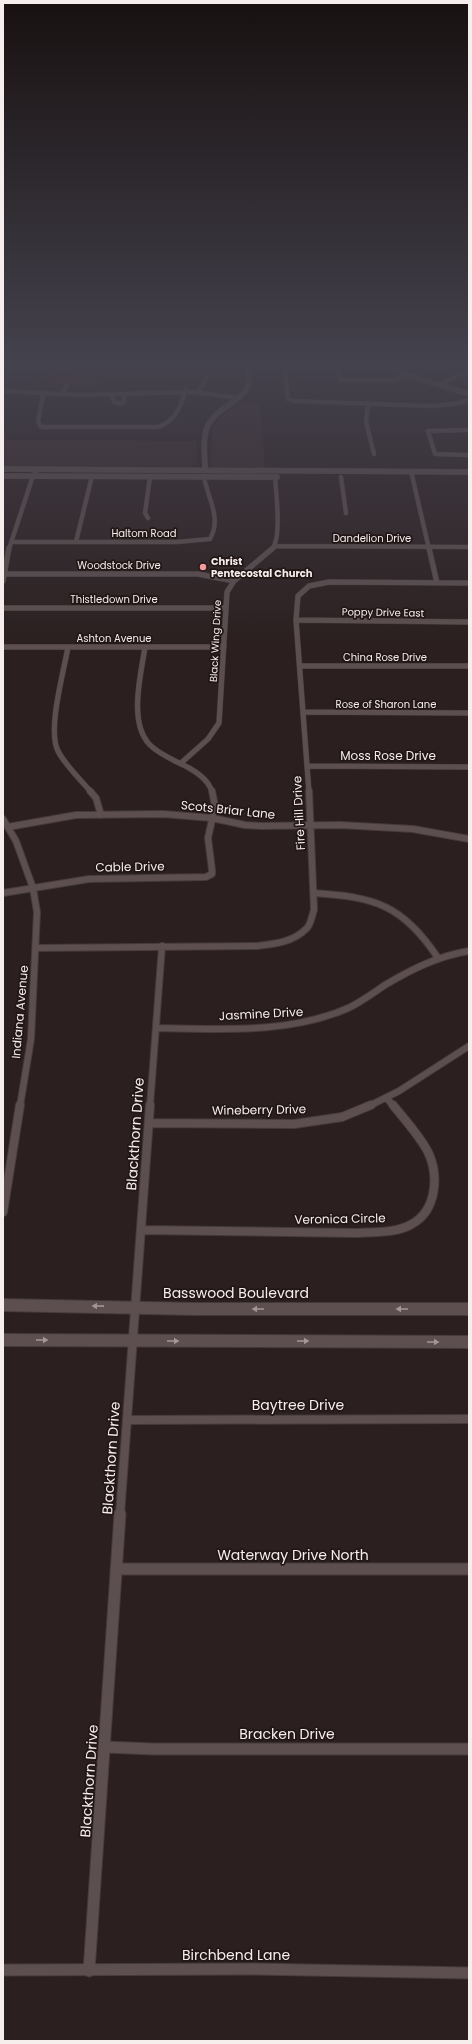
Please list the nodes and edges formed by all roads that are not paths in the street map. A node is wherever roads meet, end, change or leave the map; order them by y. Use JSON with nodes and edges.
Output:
{"nodes":[{"id":1,"x":205,"y":457,"type":"edge"},
{"id":2,"x":3,"y":469,"type":"edge"},
{"id":3,"x":38,"y":469,"type":"junction"},
{"id":4,"x":205,"y":469,"type":"junction"},
{"id":5,"x":258,"y":470,"type":"junction"},
{"id":6,"x":297,"y":470,"type":"junction"},
{"id":7,"x":469,"y":472,"type":"edge"},
{"id":8,"x":411,"y":475,"type":"junction"},
{"id":9,"x":3,"y":476,"type":"edge"},
{"id":10,"x":33,"y":476,"type":"junction"},
{"id":11,"x":92,"y":476,"type":"junction"},
{"id":12,"x":150,"y":476,"type":"junction"},
{"id":13,"x":185,"y":477,"type":"junction"},
{"id":14,"x":204,"y":477,"type":"junction"},
{"id":15,"x":222,"y":477,"type":"junction"},
{"id":16,"x":275,"y":477,"type":"junction"},
{"id":17,"x":340,"y":477,"type":"junction"},
{"id":18,"x":469,"y":478,"type":"edge"},
{"id":19,"x":346,"y":513,"type":"dead end"},
{"id":20,"x":148,"y":518,"type":"dead end"},
{"id":21,"x":11,"y":542,"type":"junction"},
{"id":22,"x":76,"y":542,"type":"junction"},
{"id":23,"x":275,"y":546,"type":"junction"},
{"id":24,"x":428,"y":547,"type":"junction"},
{"id":25,"x":469,"y":547,"type":"edge"},
{"id":26,"x":4,"y":574,"type":"junction"},
{"id":27,"x":3,"y":581,"type":"edge"},
{"id":28,"x":234,"y":581,"type":"junction"},
{"id":29,"x":437,"y":583,"type":"junction"},
{"id":30,"x":469,"y":583,"type":"edge"},
{"id":31,"x":3,"y":608,"type":"edge"},
{"id":32,"x":226,"y":608,"type":"junction"},
{"id":33,"x":296,"y":620,"type":"junction"},
{"id":34,"x":469,"y":622,"type":"edge"},
{"id":35,"x":3,"y":647,"type":"edge"},
{"id":36,"x":68,"y":647,"type":"junction"},
{"id":37,"x":145,"y":647,"type":"junction"},
{"id":38,"x":224,"y":647,"type":"junction"},
{"id":39,"x":301,"y":666,"type":"junction"},
{"id":40,"x":469,"y":666,"type":"edge"},
{"id":41,"x":304,"y":712,"type":"junction"},
{"id":42,"x":469,"y":713,"type":"edge"},
{"id":43,"x":181,"y":763,"type":"junction"},
{"id":44,"x":307,"y":766,"type":"junction"},
{"id":45,"x":469,"y":767,"type":"edge"},
{"id":46,"x":101,"y":815,"type":"junction"},
{"id":47,"x":212,"y":818,"type":"junction"},
{"id":48,"x":3,"y":819,"type":"edge"},
{"id":49,"x":8,"y":827,"type":"junction"},
{"id":50,"x":312,"y":827,"type":"junction"},
{"id":51,"x":469,"y":839,"type":"edge"},
{"id":52,"x":33,"y":888,"type":"junction"},
{"id":53,"x":3,"y":893,"type":"edge"},
{"id":54,"x":314,"y":893,"type":"junction"},
{"id":55,"x":162,"y":946,"type":"junction"},
{"id":56,"x":36,"y":948,"type":"junction"},
{"id":57,"x":469,"y":951,"type":"edge"},
{"id":58,"x":438,"y":958,"type":"junction"},
{"id":59,"x":157,"y":1028,"type":"junction"},
{"id":60,"x":469,"y":1046,"type":"edge"},
{"id":61,"x":387,"y":1098,"type":"junction"},
{"id":62,"x":150,"y":1123,"type":"junction"},
{"id":63,"x":3,"y":1212,"type":"edge"},
{"id":64,"x":142,"y":1230,"type":"junction"},
{"id":65,"x":3,"y":1306,"type":"edge"},
{"id":66,"x":137,"y":1307,"type":"junction"},
{"id":67,"x":469,"y":1309,"type":"edge"},
{"id":68,"x":3,"y":1340,"type":"edge"},
{"id":69,"x":134,"y":1340,"type":"junction"},
{"id":70,"x":469,"y":1342,"type":"edge"},
{"id":71,"x":469,"y":1419,"type":"edge"},
{"id":72,"x":127,"y":1420,"type":"junction"},
{"id":73,"x":116,"y":1569,"type":"junction"},
{"id":74,"x":469,"y":1569,"type":"edge"},
{"id":75,"x":105,"y":1747,"type":"junction"},
{"id":76,"x":469,"y":1749,"type":"edge"},
{"id":77,"x":3,"y":1970,"type":"edge"},
{"id":78,"x":89,"y":1971,"type":"junction"},
{"id":79,"x":469,"y":1973,"type":"edge"}],
"edges":[{"from":1,"to":4,"type":"main road"},
{"from":2,"to":3,"type":"main road"},
{"from":3,"to":4,"type":"main road"},
{"from":3,"to":10,"type":"street"},
{"from":4,"to":5,"type":"main road"},
{"from":4,"to":13,"type":"main road"},
{"from":4,"to":15,"type":"main road"},
{"from":5,"to":6,"type":"main road"},
{"from":5,"to":16,"type":"main road"},
{"from":6,"to":8,"type":"main road"},
{"from":6,"to":16,"type":"main road"},
{"from":7,"to":8,"type":"main road"},
{"from":8,"to":17,"type":"main road"},
{"from":8,"to":18,"type":"main road"},
{"from":8,"to":24,"type":"street"},
{"from":9,"to":10,"type":"main road"},
{"from":10,"to":11,"type":"main road"},
{"from":10,"to":21,"type":"street"},
{"from":11,"to":12,"type":"main road"},
{"from":11,"to":22,"type":"street"},
{"from":12,"to":13,"type":"main road"},
{"from":12,"to":20,"type":"street"},
{"from":13,"to":14,"type":"main road"},
{"from":14,"to":15,"type":"main road"},
{"from":14,"to":22,"type":"street","name":"Haltom Road"},
{"from":15,"to":16,"type":"main road"},
{"from":16,"to":17,"type":"main road"},
{"from":16,"to":23,"type":"street"},
{"from":17,"to":19,"type":"street"},
{"from":21,"to":22,"type":"street","name":"Haltom Road"},
{"from":21,"to":26,"type":"street"},
{"from":23,"to":24,"type":"street","name":"Dandelion Drive"},
{"from":23,"to":28,"type":"street","name":"Black Wing Drive"},
{"from":24,"to":25,"type":"street","name":"Dandelion Drive"},
{"from":24,"to":29,"type":"street"},
{"from":26,"to":27,"type":"street"},
{"from":26,"to":28,"type":"street","name":"Woodstock Drive"},
{"from":28,"to":32,"type":"street","name":"Black Wing Drive"},
{"from":29,"to":30,"type":"street","name":"Fire Hill Drive"},
{"from":29,"to":33,"type":"street","name":"Fire Hill Drive"},
{"from":31,"to":32,"type":"street","name":"Thistledown Drive"},
{"from":32,"to":38,"type":"street","name":"Black Wing Drive"},
{"from":33,"to":34,"type":"street","name":"Poppy Drive East"},
{"from":33,"to":39,"type":"street","name":"Fire Hill Drive"},
{"from":35,"to":36,"type":"street","name":"Ashton Avenue"},
{"from":36,"to":37,"type":"street","name":"Ashton Avenue"},
{"from":36,"to":46,"type":"street"},
{"from":37,"to":38,"type":"street","name":"Ashton Avenue"},
{"from":37,"to":43,"type":"street","name":"Cable Drive"},
{"from":38,"to":43,"type":"street","name":"Black Wing Drive"},
{"from":39,"to":40,"type":"street","name":"China Rose Drive"},
{"from":39,"to":41,"type":"street","name":"Fire Hill Drive"},
{"from":41,"to":42,"type":"street","name":"Rose of Sharon Lane"},
{"from":41,"to":44,"type":"street","name":"Fire Hill Drive"},
{"from":43,"to":47,"type":"street","name":"Cable Drive"},
{"from":44,"to":45,"type":"street","name":"Moss Rose Drive"},
{"from":44,"to":50,"type":"street","name":"Fire Hill Drive"},
{"from":46,"to":47,"type":"street","name":"Scots Briar Lane"},
{"from":46,"to":49,"type":"street","name":"Scots Briar Lane"},
{"from":47,"to":50,"type":"street","name":"Scots Briar Lane"},
{"from":47,"to":52,"type":"street","name":"Cable Drive"},
{"from":48,"to":49,"type":"street","name":"Indiana Avenue"},
{"from":49,"to":52,"type":"street","name":"Indiana Avenue"},
{"from":50,"to":51,"type":"street","name":"Scots Briar Lane"},
{"from":50,"to":54,"type":"street","name":"Fire Hill Drive"},
{"from":52,"to":53,"type":"street","name":"Cable Drive"},
{"from":52,"to":56,"type":"street","name":"Indiana Avenue"},
{"from":54,"to":55,"type":"street","name":"Fire Hill Drive"},
{"from":54,"to":58,"type":"street"},
{"from":55,"to":56,"type":"street","name":"Fire Hill Drive"},
{"from":55,"to":59,"type":"street","name":"Blackthorn Drive"},
{"from":56,"to":63,"type":"street","name":"Indiana Avenue"},
{"from":57,"to":58,"type":"street","name":"Jasmine Drive"},
{"from":58,"to":59,"type":"street","name":"Jasmine Drive"},
{"from":59,"to":62,"type":"street","name":"Blackthorn Drive"},
{"from":60,"to":61,"type":"street","name":"Wineberry Drive"},
{"from":61,"to":62,"type":"street","name":"Wineberry Drive"},
{"from":61,"to":64,"type":"street","name":"Veronica Circle"},
{"from":62,"to":64,"type":"street","name":"Blackthorn Drive"},
{"from":64,"to":66,"type":"street","name":"Blackthorn Drive"},
{"from":66,"to":65,"type":"main road","name":"Basswood Boulevard","one_way":true},
{"from":67,"to":66,"type":"main road","name":"Basswood Boulevard","one_way":true},
{"from":66,"to":69,"type":"street","name":"Blackthorn Drive"},
{"from":68,"to":69,"type":"main road","one_way":true},
{"from":69,"to":70,"type":"main road","one_way":true},
{"from":69,"to":72,"type":"street","name":"Blackthorn Drive"},
{"from":71,"to":72,"type":"street","name":"Baytree Drive"},
{"from":72,"to":73,"type":"street","name":"Blackthorn Drive"},
{"from":73,"to":74,"type":"street","name":"Waterway Drive North"},
{"from":73,"to":75,"type":"street","name":"Blackthorn Drive"},
{"from":75,"to":76,"type":"street","name":"Bracken Drive"},
{"from":75,"to":78,"type":"street","name":"Blackthorn Drive"},
{"from":77,"to":78,"type":"street","name":"Birchbend Lane"},
{"from":78,"to":79,"type":"street","name":"Birchbend Lane"}]}
